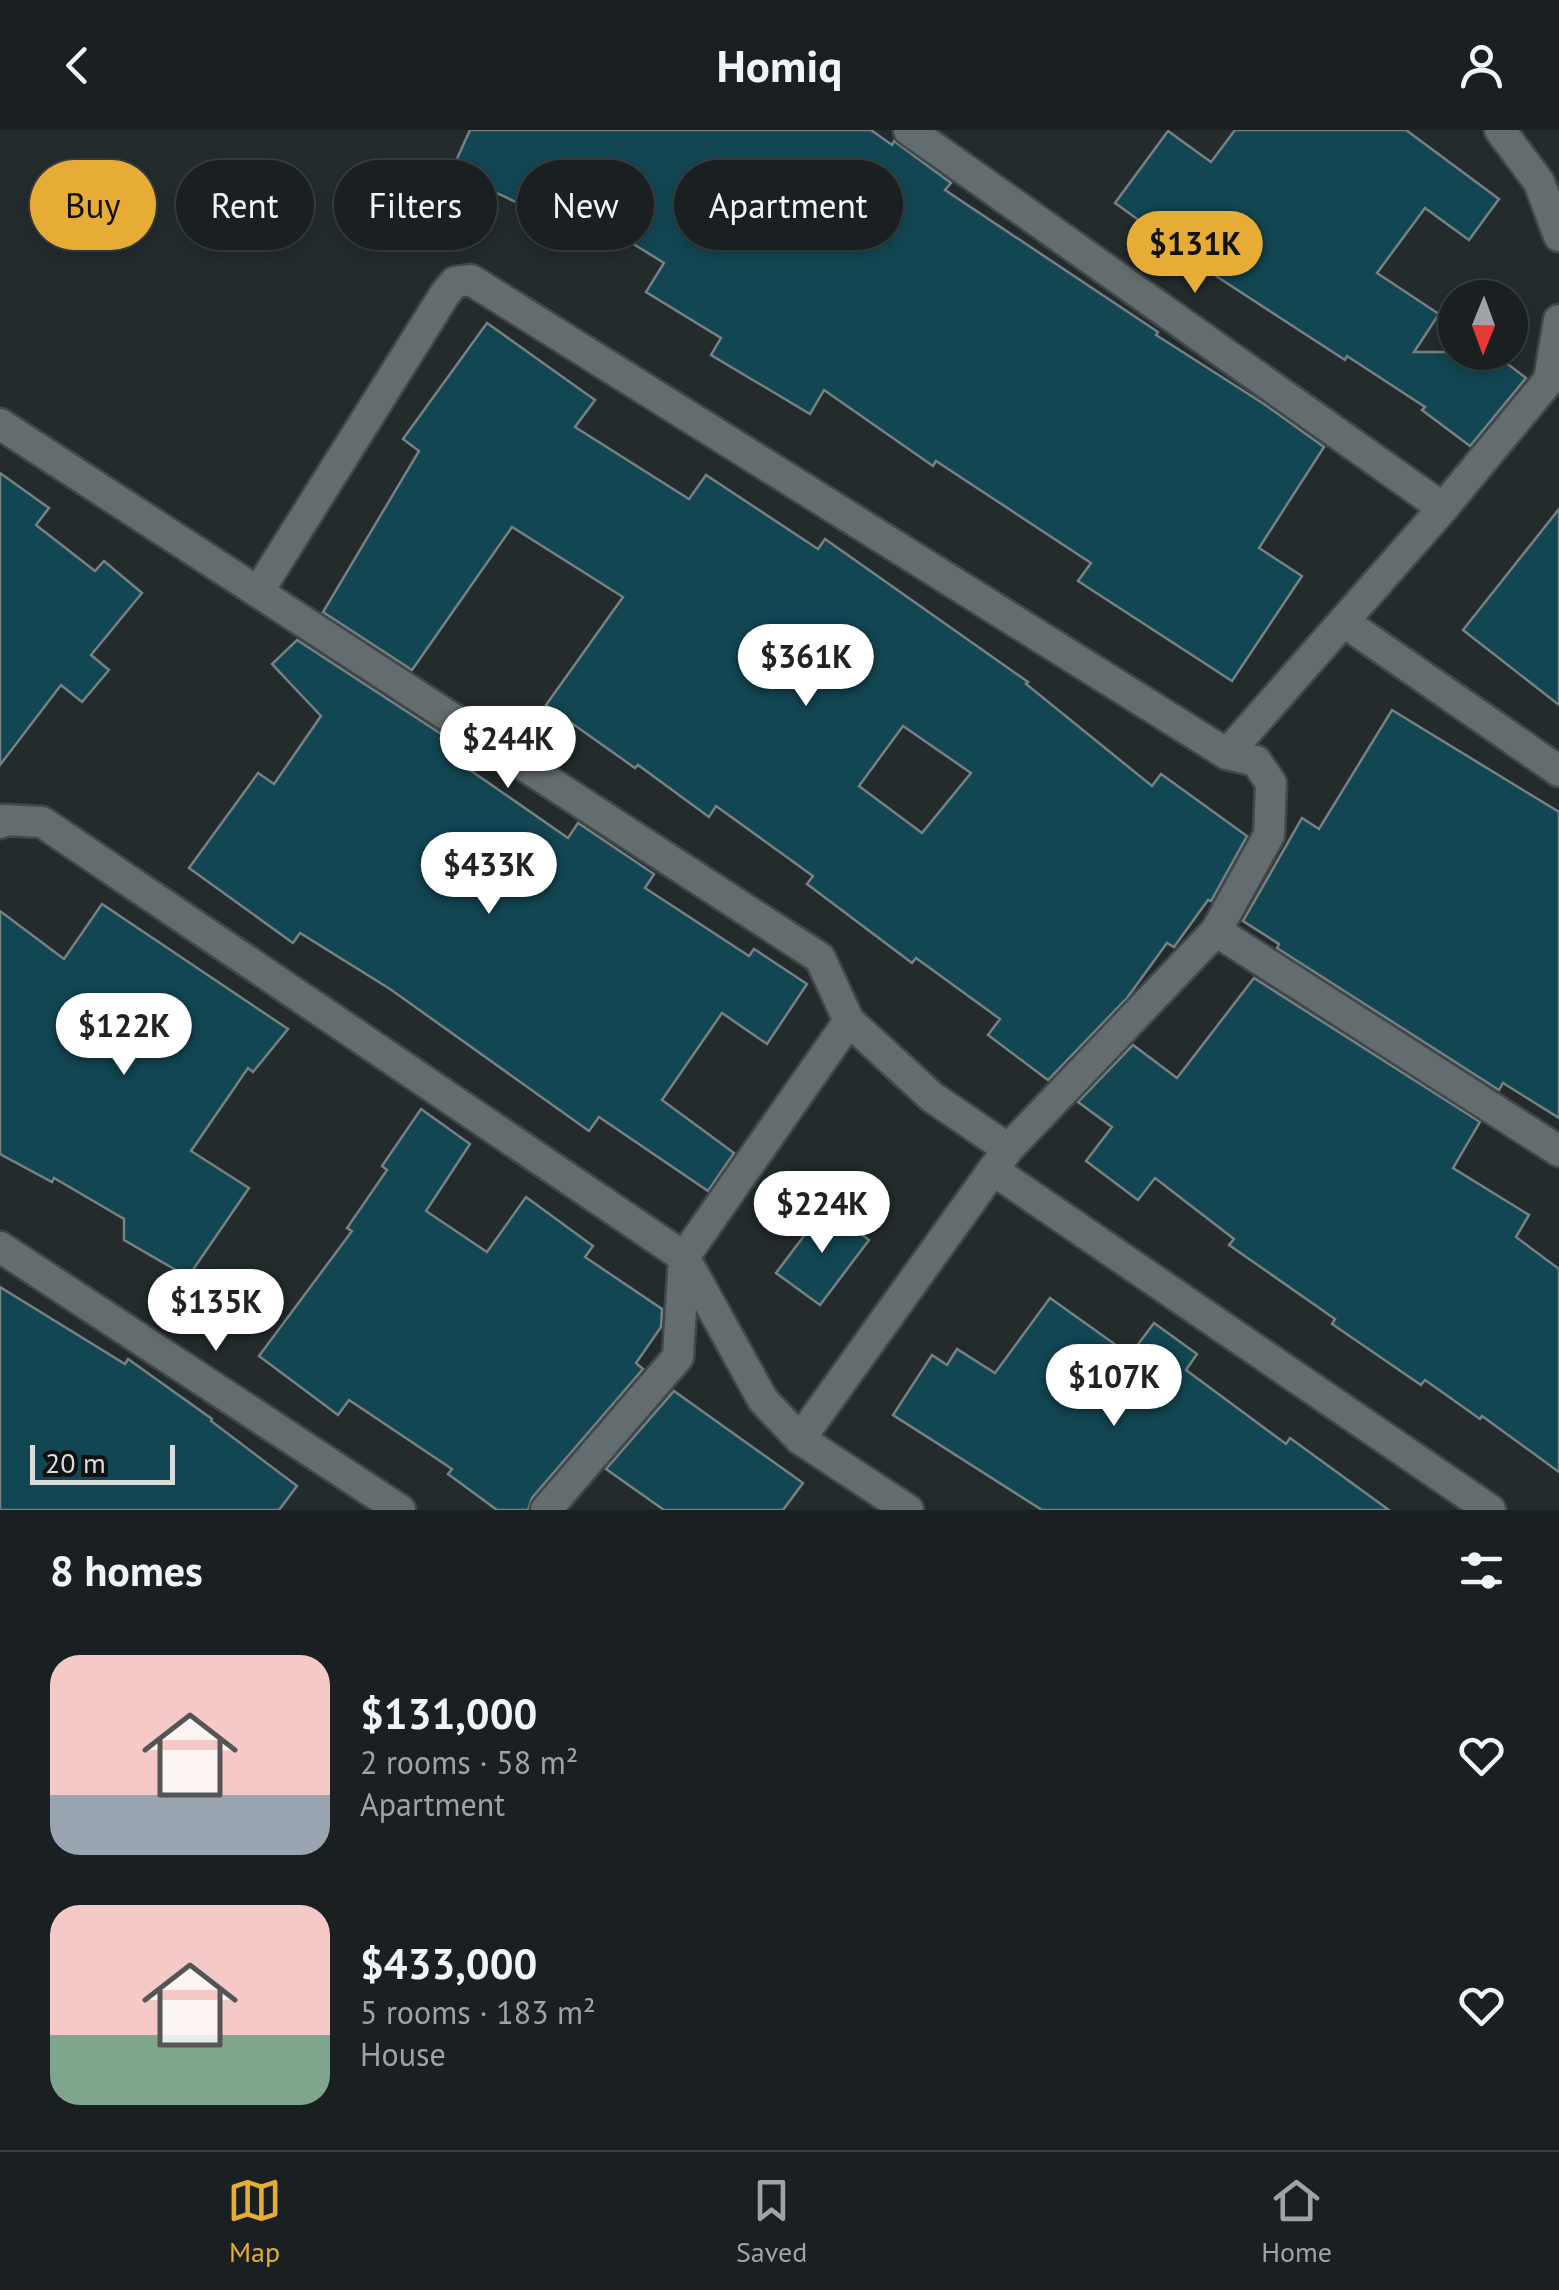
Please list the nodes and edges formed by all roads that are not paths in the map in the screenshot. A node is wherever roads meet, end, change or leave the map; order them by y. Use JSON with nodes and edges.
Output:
{"nodes":[{"id":1,"x":909,"y":130,"type":"edge"},
{"id":2,"x":1500,"y":130,"type":"edge"},
{"id":3,"x":1559,"y":236,"type":"edge"},
{"id":4,"x":1559,"y":320,"type":"edge"},
{"id":5,"x":1554,"y":384,"type":"edge"},
{"id":6,"x":0,"y":424,"type":"edge"},
{"id":7,"x":1443,"y":508,"type":"junction"},
{"id":8,"x":258,"y":592,"type":"junction"},
{"id":9,"x":1344,"y":622,"type":"junction"},
{"id":10,"x":1227,"y":754,"type":"junction"},
{"id":11,"x":1559,"y":771,"type":"edge"},
{"id":12,"x":0,"y":823,"type":"edge"},
{"id":13,"x":1216,"y":931,"type":"junction"},
{"id":14,"x":849,"y":1022,"type":"junction"},
{"id":15,"x":1559,"y":1151,"type":"edge"},
{"id":16,"x":1001,"y":1159,"type":"junction"},
{"id":17,"x":0,"y":1247,"type":"edge"},
{"id":18,"x":684,"y":1257,"type":"junction"},
{"id":19,"x":800,"y":1439,"type":"junction"},
{"id":20,"x":400,"y":1510,"type":"edge"},
{"id":21,"x":546,"y":1510,"type":"edge"},
{"id":22,"x":908,"y":1510,"type":"edge"},
{"id":23,"x":1490,"y":1510,"type":"edge"}],
"edges":[{"from":1,"to":7,"type":"street"},
{"from":2,"to":3,"type":"street"},
{"from":4,"to":5,"type":"street"},
{"from":5,"to":7,"type":"street"},
{"from":6,"to":8,"type":"street"},
{"from":7,"to":9,"type":"street"},
{"from":8,"to":10,"type":"street"},
{"from":8,"to":14,"type":"street"},
{"from":9,"to":10,"type":"street"},
{"from":9,"to":11,"type":"street"},
{"from":10,"to":13,"type":"street"},
{"from":12,"to":18,"type":"street"},
{"from":13,"to":15,"type":"street"},
{"from":13,"to":16,"type":"street"},
{"from":14,"to":16,"type":"street"},
{"from":14,"to":18,"type":"street"},
{"from":16,"to":19,"type":"street"},
{"from":16,"to":23,"type":"street"},
{"from":17,"to":20,"type":"street"},
{"from":18,"to":19,"type":"street"},
{"from":18,"to":21,"type":"street"},
{"from":19,"to":22,"type":"street"}]}
